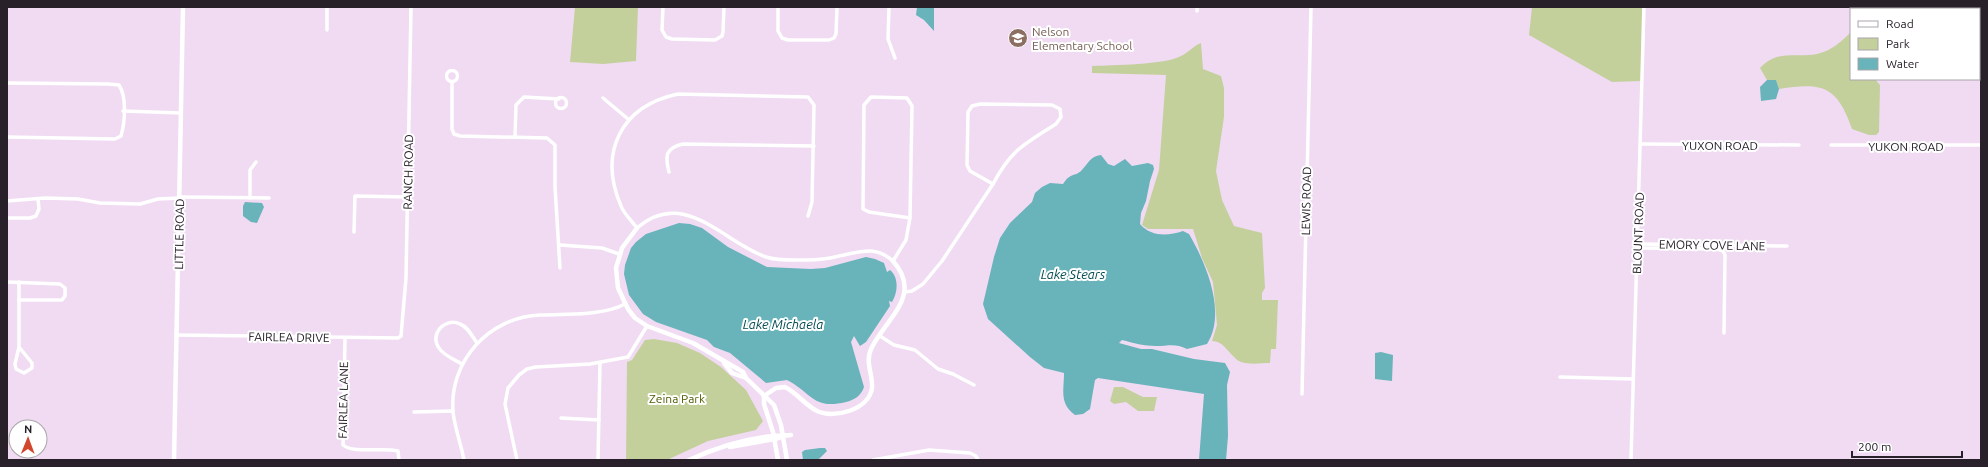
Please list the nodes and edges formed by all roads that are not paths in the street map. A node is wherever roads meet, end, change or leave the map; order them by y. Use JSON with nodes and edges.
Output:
{"nodes":[{"id":1,"x":183,"y":7,"type":"edge"},
{"id":2,"x":327,"y":7,"type":"edge"},
{"id":3,"x":411,"y":7,"type":"edge"},
{"id":4,"x":663,"y":7,"type":"edge"},
{"id":5,"x":724,"y":7,"type":"edge"},
{"id":6,"x":778,"y":7,"type":"edge"},
{"id":7,"x":837,"y":7,"type":"edge"},
{"id":8,"x":889,"y":7,"type":"edge"},
{"id":9,"x":1312,"y":7,"type":"edge"},
{"id":10,"x":1644,"y":7,"type":"edge"},
{"id":11,"x":327,"y":30,"type":"dead end"},
{"id":12,"x":895,"y":58,"type":"dead end"},
{"id":13,"x":452,"y":82,"type":"dead end"},
{"id":14,"x":7,"y":83,"type":"edge"},
{"id":15,"x":602,"y":98,"type":"dead end"},
{"id":16,"x":558,"y":99,"type":"dead end"},
{"id":17,"x":123,"y":111,"type":"junction"},
{"id":18,"x":181,"y":113,"type":"junction"},
{"id":19,"x":628,"y":119,"type":"junction"},
{"id":20,"x":7,"y":137,"type":"edge"},
{"id":21,"x":515,"y":137,"type":"junction"},
{"id":22,"x":1641,"y":144,"type":"junction"},
{"id":23,"x":1799,"y":145,"type":"dead end"},
{"id":24,"x":1831,"y":145,"type":"dead end"},
{"id":25,"x":1981,"y":145,"type":"edge"},
{"id":26,"x":814,"y":146,"type":"junction"},
{"id":27,"x":256,"y":162,"type":"dead end"},
{"id":28,"x":668,"y":172,"type":"dead end"},
{"id":29,"x":993,"y":184,"type":"junction"},
{"id":30,"x":179,"y":197,"type":"junction"},
{"id":31,"x":407,"y":197,"type":"junction"},
{"id":32,"x":250,"y":198,"type":"junction"},
{"id":33,"x":269,"y":198,"type":"dead end"},
{"id":34,"x":38,"y":199,"type":"junction"},
{"id":35,"x":7,"y":201,"type":"edge"},
{"id":36,"x":808,"y":216,"type":"dead end"},
{"id":37,"x":7,"y":218,"type":"edge"},
{"id":38,"x":910,"y":218,"type":"junction"},
{"id":39,"x":637,"y":228,"type":"junction"},
{"id":40,"x":354,"y":232,"type":"dead end"},
{"id":41,"x":560,"y":244,"type":"junction"},
{"id":42,"x":1637,"y":244,"type":"junction"},
{"id":43,"x":1787,"y":246,"type":"dead end"},
{"id":44,"x":619,"y":254,"type":"junction"},
{"id":45,"x":893,"y":261,"type":"junction"},
{"id":46,"x":560,"y":268,"type":"dead end"},
{"id":47,"x":7,"y":282,"type":"edge"},
{"id":48,"x":19,"y":282,"type":"junction"},
{"id":49,"x":905,"y":292,"type":"junction"},
{"id":50,"x":19,"y":300,"type":"junction"},
{"id":51,"x":625,"y":304,"type":"junction"},
{"id":52,"x":647,"y":326,"type":"junction"},
{"id":53,"x":1724,"y":333,"type":"dead end"},
{"id":54,"x":176,"y":335,"type":"junction"},
{"id":55,"x":401,"y":336,"type":"joint"},
{"id":56,"x":880,"y":336,"type":"junction"},
{"id":57,"x":345,"y":338,"type":"junction"},
{"id":58,"x":477,"y":343,"type":"junction"},
{"id":59,"x":19,"y":347,"type":"junction"},
{"id":60,"x":600,"y":363,"type":"junction"},
{"id":61,"x":462,"y":364,"type":"junction"},
{"id":62,"x":1560,"y":377,"type":"dead end"},
{"id":63,"x":1633,"y":379,"type":"junction"},
{"id":64,"x":974,"y":386,"type":"dead end"},
{"id":65,"x":1302,"y":394,"type":"dead end"},
{"id":66,"x":764,"y":396,"type":"junction"},
{"id":67,"x":453,"y":411,"type":"junction"},
{"id":68,"x":414,"y":412,"type":"dead end"},
{"id":69,"x":561,"y":418,"type":"dead end"},
{"id":70,"x":599,"y":420,"type":"junction"},
{"id":71,"x":791,"y":435,"type":"dead end"},
{"id":72,"x":783,"y":436,"type":"junction"},
{"id":73,"x":774,"y":437,"type":"junction"},
{"id":74,"x":174,"y":460,"type":"edge"},
{"id":75,"x":399,"y":460,"type":"edge"},
{"id":76,"x":464,"y":460,"type":"edge"},
{"id":77,"x":518,"y":460,"type":"edge"},
{"id":78,"x":598,"y":460,"type":"edge"},
{"id":79,"x":689,"y":460,"type":"edge"},
{"id":80,"x":778,"y":460,"type":"edge"},
{"id":81,"x":787,"y":460,"type":"edge"},
{"id":82,"x":873,"y":460,"type":"edge"},
{"id":83,"x":978,"y":460,"type":"edge"},
{"id":84,"x":1631,"y":460,"type":"edge"}],
"edges":[{"from":1,"to":18,"type":"street","name":"LITTLE ROAD"},
{"from":2,"to":11,"type":"street"},
{"from":3,"to":31,"type":"street","name":"RANCH ROAD"},
{"from":4,"to":5,"type":"street"},
{"from":6,"to":7,"type":"street"},
{"from":8,"to":12,"type":"street"},
{"from":9,"to":65,"type":"street","name":"LEWIS ROAD"},
{"from":10,"to":22,"type":"street","name":"BLOUNT ROAD"},
{"from":13,"to":21,"type":"street"},
{"from":14,"to":17,"type":"street"},
{"from":15,"to":19,"type":"street"},
{"from":16,"to":21,"type":"street"},
{"from":17,"to":18,"type":"street"},
{"from":17,"to":20,"type":"street"},
{"from":18,"to":30,"type":"street","name":"LITTLE ROAD"},
{"from":19,"to":26,"type":"street"},
{"from":19,"to":39,"type":"street"},
{"from":21,"to":41,"type":"street"},
{"from":22,"to":23,"type":"street","name":"YUXON ROAD"},
{"from":22,"to":42,"type":"street","name":"BLOUNT ROAD"},
{"from":24,"to":25,"type":"street","name":"YUKON ROAD"},
{"from":26,"to":28,"type":"street"},
{"from":26,"to":36,"type":"street"},
{"from":27,"to":32,"type":"street"},
{"from":29,"to":29,"type":"street"},
{"from":29,"to":49,"type":"street"},
{"from":30,"to":32,"type":"street"},
{"from":30,"to":34,"type":"street"},
{"from":30,"to":54,"type":"street","name":"LITTLE ROAD"},
{"from":31,"to":40,"type":"street"},
{"from":31,"to":55,"type":"street","name":"RANCH ROAD"},
{"from":32,"to":33,"type":"street"},
{"from":34,"to":35,"type":"street"},
{"from":34,"to":37,"type":"street"},
{"from":38,"to":38,"type":"street"},
{"from":38,"to":45,"type":"street"},
{"from":39,"to":44,"type":"street"},
{"from":39,"to":45,"type":"street"},
{"from":41,"to":44,"type":"street"},
{"from":41,"to":46,"type":"street"},
{"from":42,"to":43,"type":"street","name":"EMORY COVE LANE"},
{"from":42,"to":53,"type":"street"},
{"from":42,"to":63,"type":"street","name":"BLOUNT ROAD"},
{"from":44,"to":51,"type":"street"},
{"from":45,"to":49,"type":"street"},
{"from":47,"to":48,"type":"street"},
{"from":48,"to":50,"type":"street"},
{"from":48,"to":50,"type":"street"},
{"from":49,"to":56,"type":"street"},
{"from":50,"to":59,"type":"street"},
{"from":51,"to":52,"type":"street"},
{"from":51,"to":58,"type":"street"},
{"from":52,"to":60,"type":"street"},
{"from":52,"to":66,"type":"street"},
{"from":54,"to":57,"type":"street","name":"FAIRLEA DRIVE"},
{"from":54,"to":74,"type":"street","name":"LITTLE ROAD"},
{"from":55,"to":57,"type":"street","name":"FAIRLEA DRIVE"},
{"from":56,"to":64,"type":"street"},
{"from":56,"to":66,"type":"street"},
{"from":57,"to":75,"type":"street","name":"FAIRLEA LANE"},
{"from":58,"to":61,"type":"street"},
{"from":58,"to":61,"type":"street"},
{"from":59,"to":59,"type":"street"},
{"from":60,"to":70,"type":"street"},
{"from":60,"to":77,"type":"street"},
{"from":61,"to":67,"type":"street"},
{"from":62,"to":63,"type":"street"},
{"from":63,"to":84,"type":"street","name":"BLOUNT ROAD"},
{"from":66,"to":72,"type":"street"},
{"from":66,"to":73,"type":"street"},
{"from":67,"to":68,"type":"street"},
{"from":67,"to":76,"type":"street"},
{"from":69,"to":70,"type":"street"},
{"from":70,"to":78,"type":"street"},
{"from":71,"to":72,"type":"street"},
{"from":72,"to":73,"type":"street"},
{"from":72,"to":81,"type":"street"},
{"from":73,"to":79,"type":"street"},
{"from":73,"to":80,"type":"street"},
{"from":82,"to":83,"type":"street"}]}
